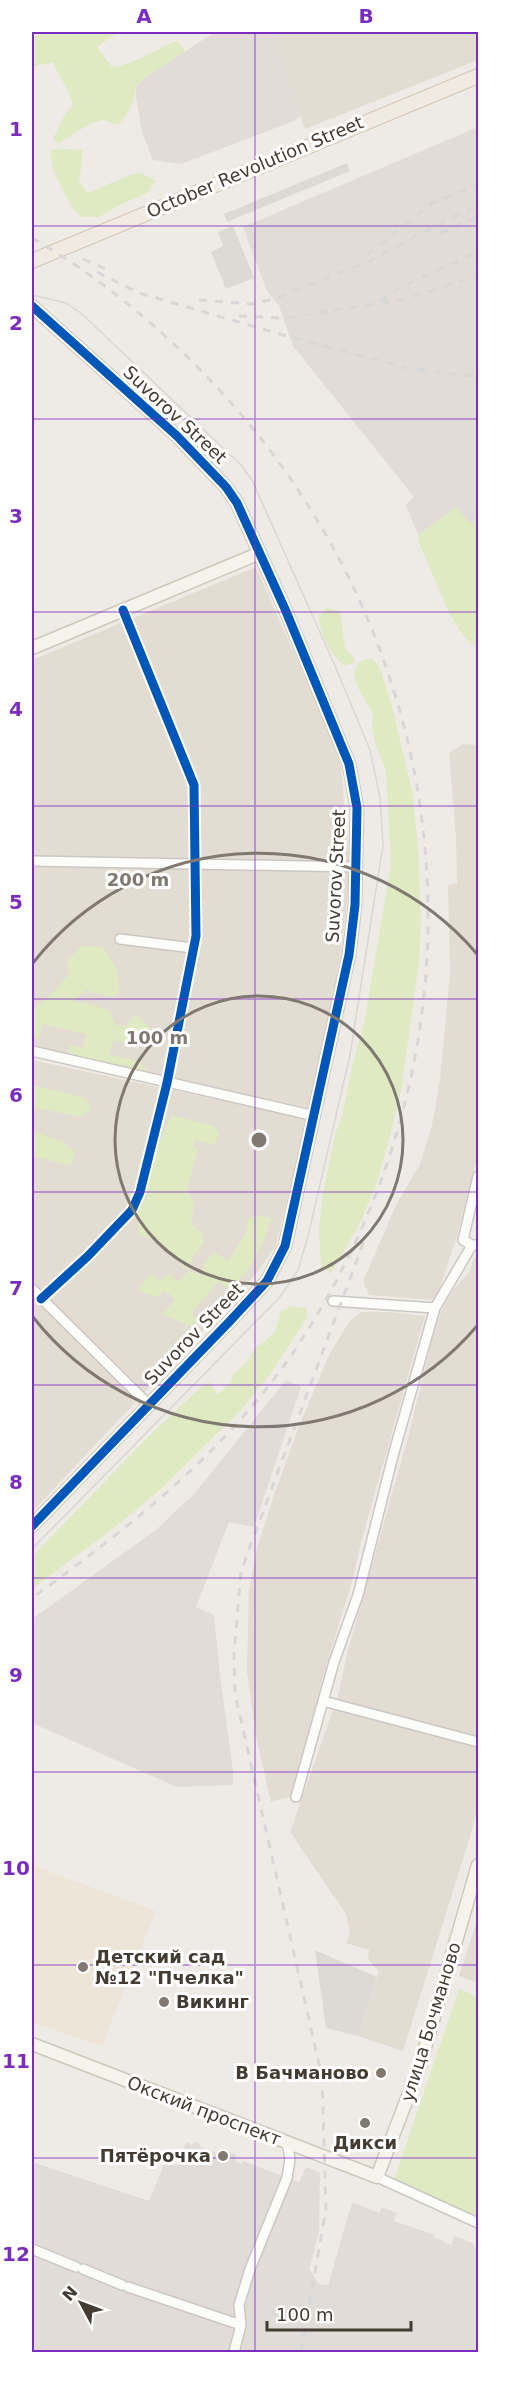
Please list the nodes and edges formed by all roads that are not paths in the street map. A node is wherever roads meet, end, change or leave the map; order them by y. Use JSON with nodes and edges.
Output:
{"nodes":[{"id":1,"x":478,"y":76,"type":"edge"},
{"id":2,"x":32,"y":261,"type":"edge"},
{"id":3,"x":32,"y":306,"type":"edge"},
{"id":4,"x":260,"y":553,"type":"junction"},
{"id":5,"x":123,"y":610,"type":"junction"},
{"id":6,"x":32,"y":648,"type":"edge"},
{"id":7,"x":32,"y":861,"type":"edge"},
{"id":8,"x":195,"y":864,"type":"junction"},
{"id":9,"x":356,"y":867,"type":"junction"},
{"id":10,"x":120,"y":939,"type":"dead end"},
{"id":11,"x":194,"y":948,"type":"junction"},
{"id":12,"x":32,"y":1051,"type":"edge"},
{"id":13,"x":167,"y":1083,"type":"junction"},
{"id":14,"x":315,"y":1116,"type":"junction"},
{"id":15,"x":478,"y":1176,"type":"edge"},
{"id":16,"x":475,"y":1245,"type":"edge"},
{"id":17,"x":32,"y":1289,"type":"edge"},
{"id":18,"x":41,"y":1299,"type":"junction"},
{"id":19,"x":333,"y":1301,"type":"dead end"},
{"id":20,"x":435,"y":1308,"type":"junction"},
{"id":21,"x":149,"y":1405,"type":"junction"},
{"id":22,"x":32,"y":1526,"type":"edge"},
{"id":23,"x":323,"y":1701,"type":"junction"},
{"id":24,"x":478,"y":1742,"type":"edge"},
{"id":25,"x":296,"y":1797,"type":"dead end"},
{"id":26,"x":478,"y":1864,"type":"edge"},
{"id":27,"x":32,"y":2044,"type":"edge"},
{"id":28,"x":287,"y":2142,"type":"junction"},
{"id":29,"x":377,"y":2177,"type":"junction"},
{"id":30,"x":478,"y":2223,"type":"edge"},
{"id":31,"x":32,"y":2249,"type":"edge"},
{"id":32,"x":241,"y":2325,"type":"junction"},
{"id":33,"x":234,"y":2352,"type":"edge"}],
"edges":[{"from":1,"to":2,"type":"main road","name":"October Revolution Street"},
{"from":3,"to":4,"type":"street","name":"Suvorov Street"},
{"from":4,"to":5,"type":"street"},
{"from":4,"to":9,"type":"street","name":"Suvorov Street"},
{"from":5,"to":6,"type":"street"},
{"from":5,"to":8,"type":"street"},
{"from":7,"to":8,"type":"street"},
{"from":8,"to":9,"type":"street"},
{"from":8,"to":11,"type":"street"},
{"from":9,"to":14,"type":"street","name":"Suvorov Street"},
{"from":10,"to":11,"type":"street"},
{"from":11,"to":13,"type":"street"},
{"from":12,"to":13,"type":"street"},
{"from":13,"to":14,"type":"street"},
{"from":13,"to":18,"type":"street"},
{"from":14,"to":21,"type":"street","name":"Suvorov Street"},
{"from":15,"to":16,"type":"street"},
{"from":16,"to":20,"type":"street"},
{"from":17,"to":18,"type":"street"},
{"from":18,"to":21,"type":"street"},
{"from":19,"to":20,"type":"street"},
{"from":20,"to":23,"type":"street"},
{"from":21,"to":22,"type":"street","name":"Suvorov Street"},
{"from":23,"to":24,"type":"street"},
{"from":23,"to":25,"type":"street"},
{"from":26,"to":29,"type":"street","name":"улица Бочманово"},
{"from":27,"to":28,"type":"street","name":"Окский проспект"},
{"from":28,"to":29,"type":"street","name":"Окский проспект"},
{"from":28,"to":32,"type":"street"},
{"from":29,"to":30,"type":"street"},
{"from":31,"to":32,"type":"street"},
{"from":32,"to":33,"type":"street"}]}
